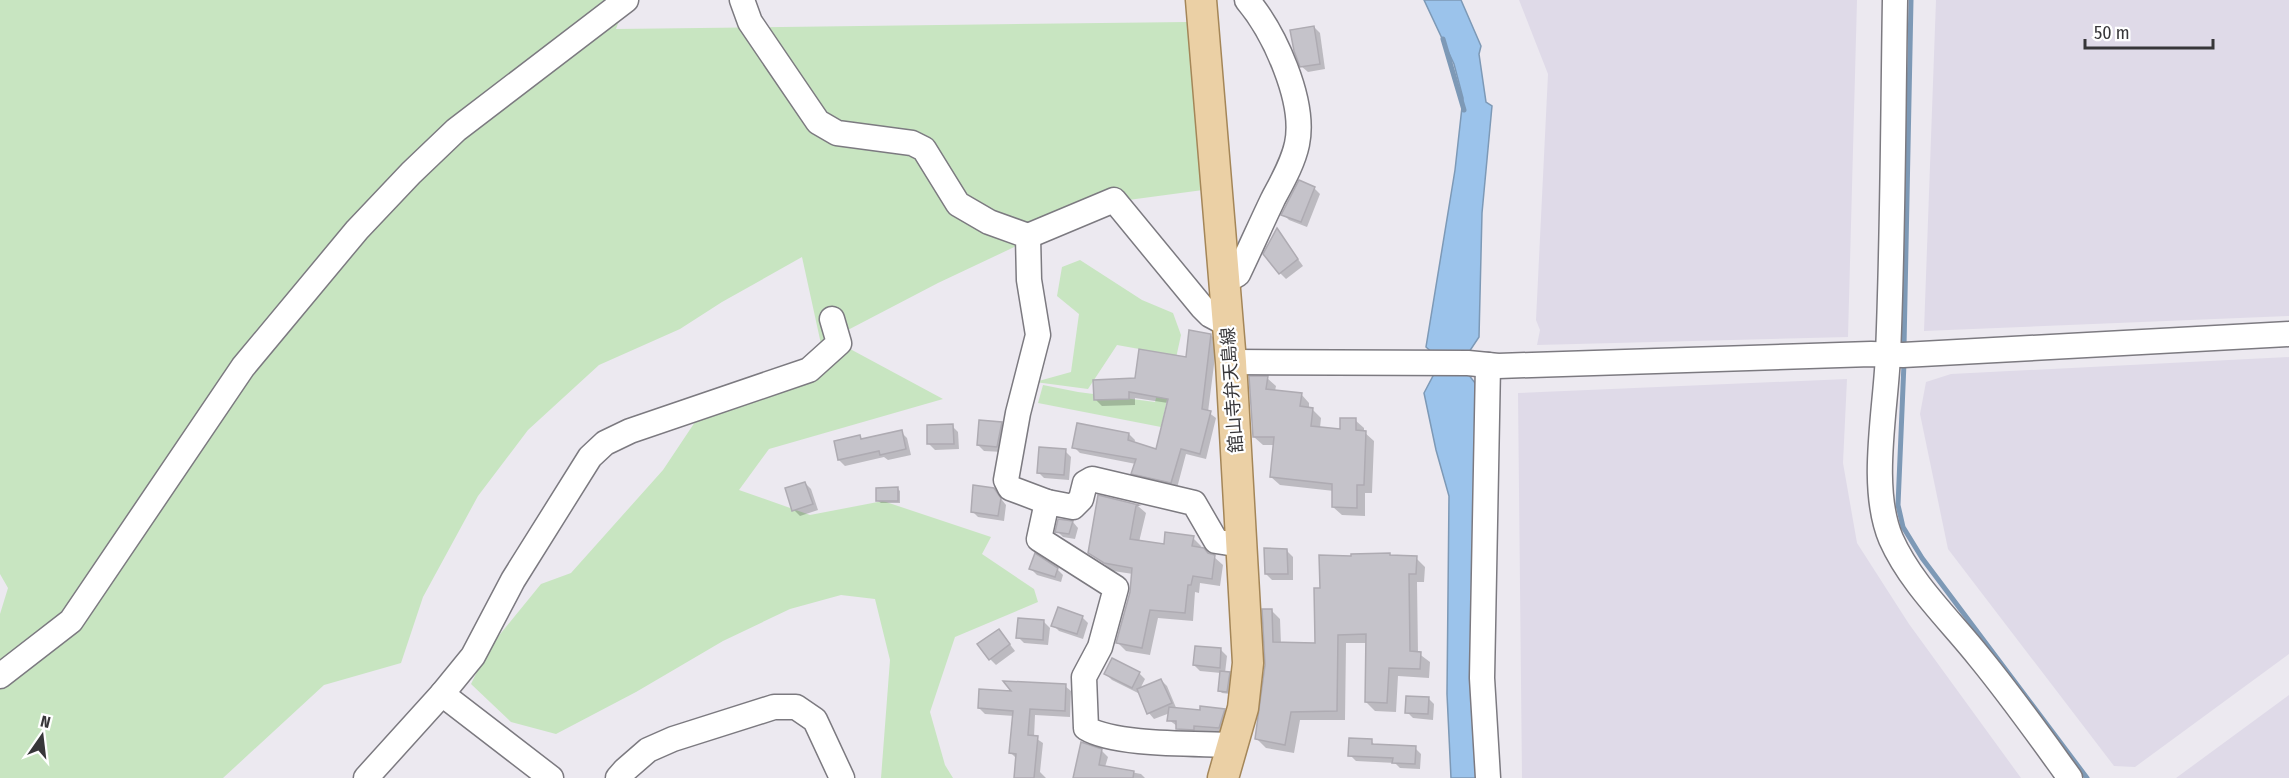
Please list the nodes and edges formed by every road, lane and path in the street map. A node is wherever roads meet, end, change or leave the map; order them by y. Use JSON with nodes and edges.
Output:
{"nodes":[{"id":1,"x":627,"y":0,"type":"edge"},
{"id":2,"x":742,"y":0,"type":"edge"},
{"id":3,"x":1201,"y":0,"type":"edge"},
{"id":4,"x":1247,"y":0,"type":"edge"},
{"id":5,"x":1895,"y":0,"type":"edge"},
{"id":6,"x":1028,"y":236,"type":"junction"},
{"id":7,"x":1224,"y":282,"type":"junction"},
{"id":8,"x":832,"y":319,"type":"dead end"},
{"id":9,"x":1227,"y":324,"type":"junction"},
{"id":10,"x":2289,"y":334,"type":"edge"},
{"id":11,"x":1888,"y":354,"type":"junction"},
{"id":12,"x":1231,"y":362,"type":"junction"},
{"id":13,"x":1478,"y":364,"type":"junction"},
{"id":14,"x":1047,"y":502,"type":"junction"},
{"id":15,"x":1242,"y":545,"type":"junction"},
{"id":16,"x":0,"y":676,"type":"edge"},
{"id":17,"x":442,"y":694,"type":"junction"},
{"id":18,"x":1233,"y":745,"type":"junction"},
{"id":19,"x":366,"y":778,"type":"edge"},
{"id":20,"x":551,"y":778,"type":"edge"},
{"id":21,"x":618,"y":778,"type":"edge"},
{"id":22,"x":842,"y":778,"type":"edge"},
{"id":23,"x":1223,"y":778,"type":"edge"},
{"id":24,"x":1488,"y":778,"type":"edge"},
{"id":25,"x":2070,"y":778,"type":"edge"}],
"edges":[{"from":1,"to":16,"type":"street"},
{"from":2,"to":6,"type":"street"},
{"from":3,"to":7,"type":"main road","name":"舘山寺弁天島線"},
{"from":4,"to":7,"type":"street"},
{"from":5,"to":11,"type":"street"},
{"from":6,"to":9,"type":"street"},
{"from":6,"to":14,"type":"street"},
{"from":7,"to":9,"type":"main road","name":"舘山寺弁天島線"},
{"from":8,"to":17,"type":"street"},
{"from":9,"to":12,"type":"main road","name":"舘山寺弁天島線"},
{"from":10,"to":11,"type":"street"},
{"from":11,"to":13,"type":"street"},
{"from":11,"to":25,"type":"street"},
{"from":12,"to":13,"type":"street"},
{"from":12,"to":15,"type":"main road","name":"舘山寺弁天島線"},
{"from":13,"to":24,"type":"street"},
{"from":14,"to":15,"type":"street"},
{"from":14,"to":18,"type":"street"},
{"from":15,"to":18,"type":"main road","name":"舘山寺弁天島線"},
{"from":17,"to":19,"type":"street"},
{"from":17,"to":20,"type":"street"},
{"from":18,"to":23,"type":"main road","name":"舘山寺弁天島線"},
{"from":21,"to":22,"type":"street"}]}
